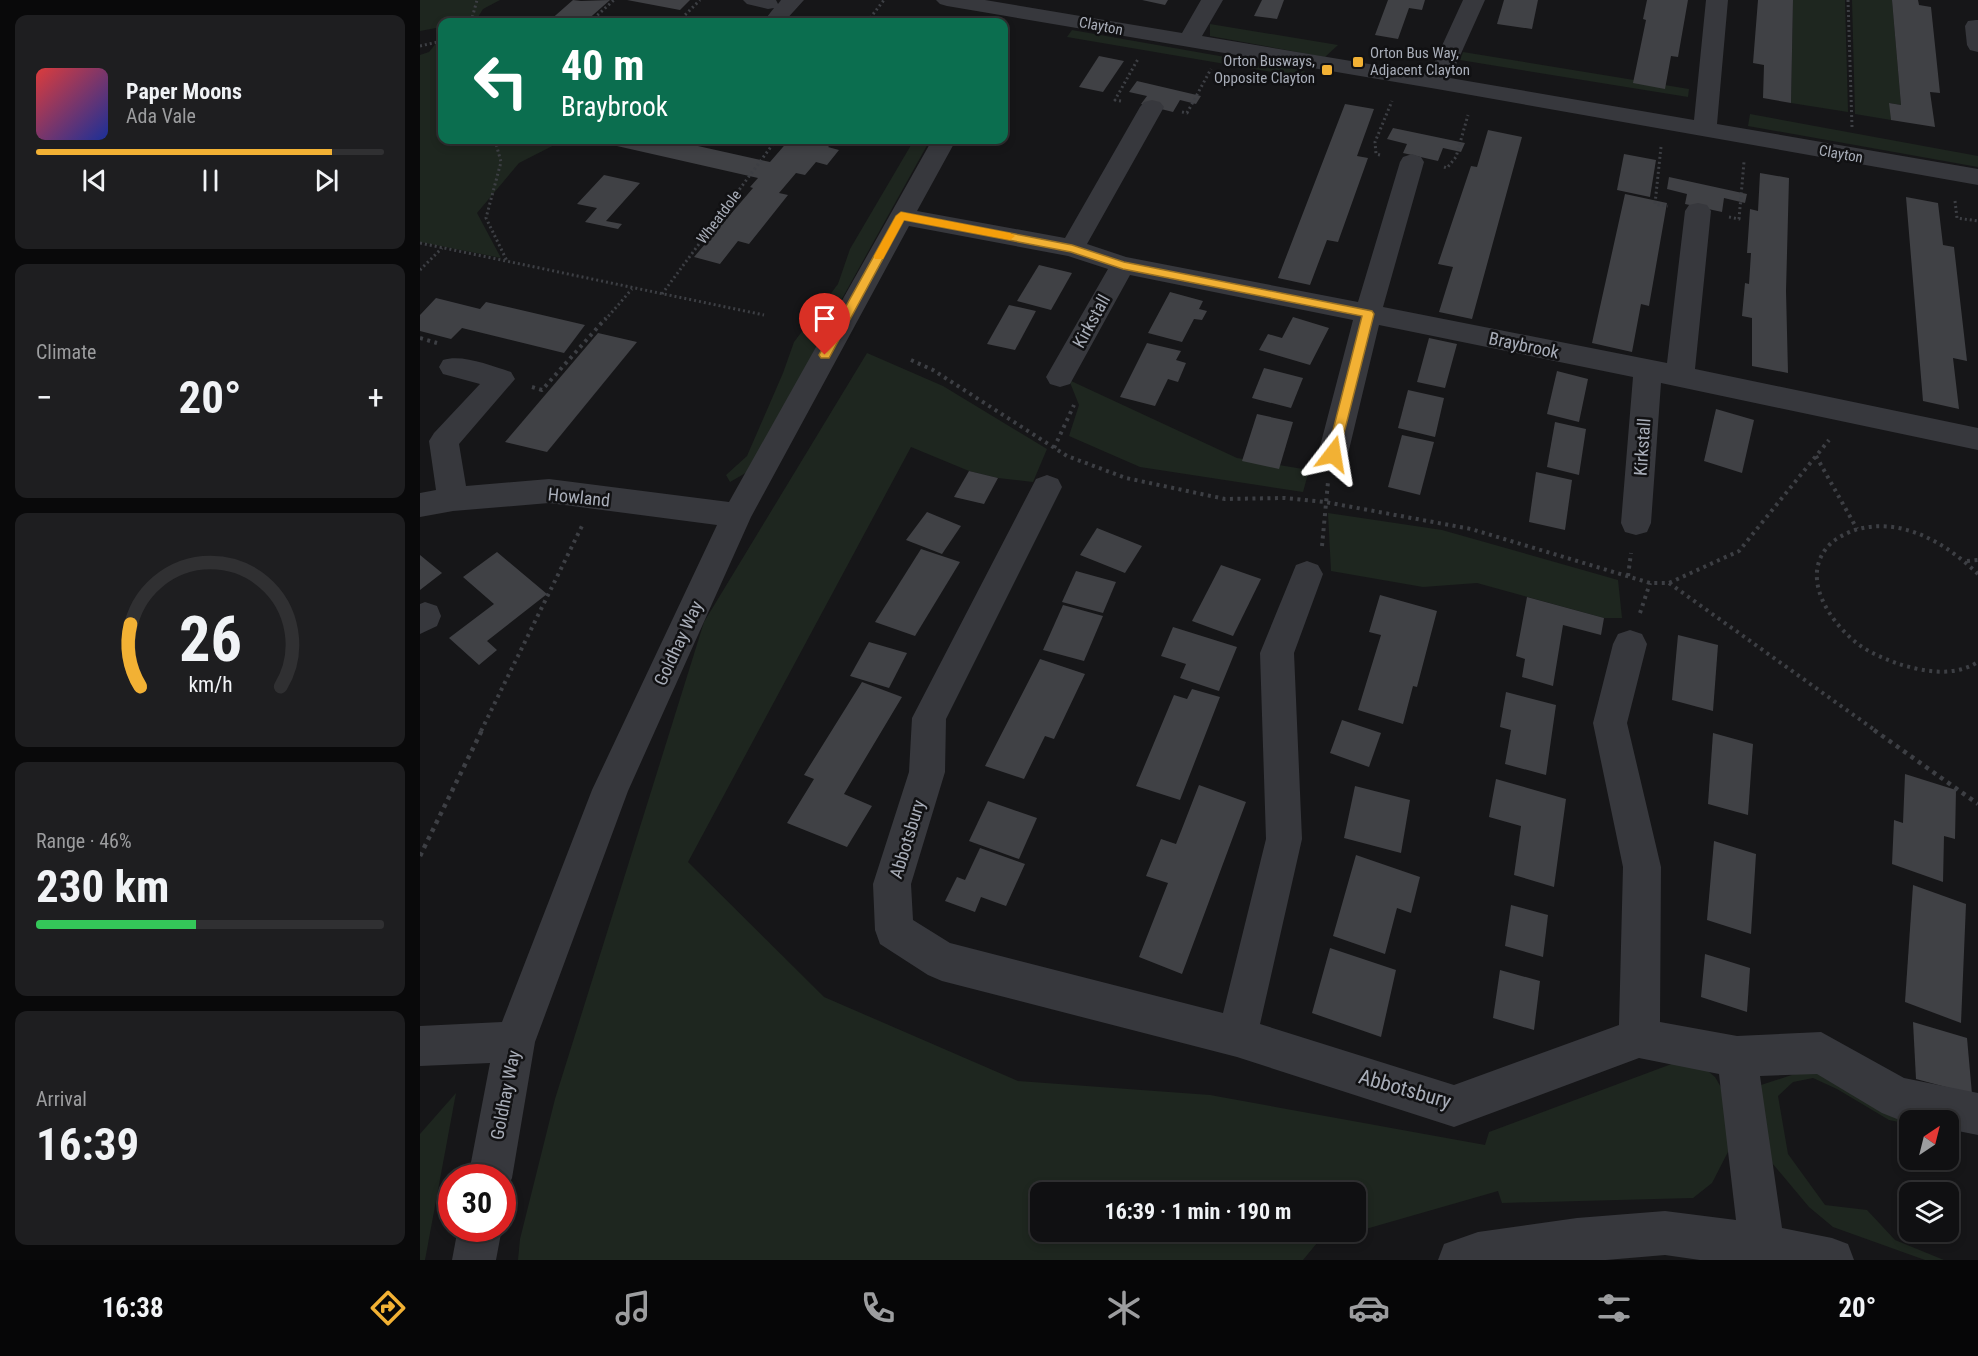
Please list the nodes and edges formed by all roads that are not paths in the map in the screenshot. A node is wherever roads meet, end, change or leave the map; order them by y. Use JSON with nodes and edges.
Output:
{"nodes":[{"id":1,"x":947,"y":0,"type":"edge"},
{"id":2,"x":1212,"y":0,"type":"edge"},
{"id":3,"x":1474,"y":0,"type":"edge"},
{"id":4,"x":1717,"y":0,"type":"edge"},
{"id":5,"x":1019,"y":6,"type":"edge"},
{"id":6,"x":1008,"y":27,"type":"edge"},
{"id":7,"x":1188,"y":42,"type":"junction"},
{"id":8,"x":1437,"y":82,"type":"junction"},
{"id":9,"x":1152,"y":107,"type":"dead end"},
{"id":10,"x":1705,"y":130,"type":"junction"},
{"id":11,"x":942,"y":144,"type":"edge"},
{"id":12,"x":1412,"y":162,"type":"dead end"},
{"id":13,"x":1978,"y":177,"type":"edge"},
{"id":14,"x":1698,"y":211,"type":"dead end"},
{"id":15,"x":901,"y":216,"type":"junction"},
{"id":16,"x":1072,"y":248,"type":"junction"},
{"id":17,"x":1123,"y":265,"type":"junction"},
{"id":18,"x":1368,"y":314,"type":"junction"},
{"id":19,"x":453,"y":367,"type":"dead end"},
{"id":20,"x":1648,"y":370,"type":"junction"},
{"id":21,"x":1680,"y":376,"type":"junction"},
{"id":22,"x":1060,"y":377,"type":"road end"},
{"id":23,"x":1978,"y":439,"type":"edge"},
{"id":24,"x":1333,"y":454,"type":"road end"},
{"id":25,"x":1047,"y":487,"type":"dead end"},
{"id":26,"x":453,"y":499,"type":"junction"},
{"id":27,"x":420,"y":505,"type":"edge"},
{"id":28,"x":737,"y":515,"type":"junction"},
{"id":29,"x":1636,"y":523,"type":"dead end"},
{"id":30,"x":1307,"y":574,"type":"road end"},
{"id":31,"x":1630,"y":644,"type":"dead end"},
{"id":32,"x":1237,"y":1037,"type":"junction"},
{"id":33,"x":1639,"y":1038,"type":"junction"},
{"id":34,"x":515,"y":1042,"type":"junction"},
{"id":35,"x":420,"y":1046,"type":"edge"},
{"id":36,"x":1737,"y":1057,"type":"junction"},
{"id":37,"x":1978,"y":1114,"type":"edge"},
{"id":38,"x":493,"y":1164,"type":"edge"},
{"id":39,"x":477,"y":1242,"type":"edge"},
{"id":40,"x":1762,"y":1246,"type":"junction"},
{"id":41,"x":474,"y":1260,"type":"edge"},
{"id":42,"x":1460,"y":1260,"type":"edge"},
{"id":43,"x":1833,"y":1260,"type":"edge"}],
"edges":[{"from":1,"to":5,"type":"street","name":"Clayton"},
{"from":2,"to":7,"type":"street"},
{"from":3,"to":8,"type":"street"},
{"from":4,"to":10,"type":"street"},
{"from":5,"to":6,"type":"street"},
{"from":5,"to":7,"type":"street","name":"Clayton"},
{"from":7,"to":8,"type":"street","name":"Clayton"},
{"from":8,"to":10,"type":"street","name":"Clayton"},
{"from":9,"to":16,"type":"street"},
{"from":10,"to":13,"type":"street","name":"Clayton"},
{"from":11,"to":15,"type":"street","name":"Goldhay Way"},
{"from":12,"to":18,"type":"street"},
{"from":14,"to":21,"type":"street"},
{"from":15,"to":16,"type":"street","name":"Braybrook"},
{"from":15,"to":28,"type":"street","name":"Goldhay Way"},
{"from":16,"to":17,"type":"street","name":"Braybrook"},
{"from":17,"to":18,"type":"street","name":"Braybrook"},
{"from":17,"to":22,"type":"street","name":"Kirkstall"},
{"from":18,"to":20,"type":"street","name":"Braybrook"},
{"from":18,"to":24,"type":"street"},
{"from":19,"to":26,"type":"street"},
{"from":20,"to":21,"type":"street","name":"Braybrook"},
{"from":20,"to":29,"type":"street","name":"Kirkstall"},
{"from":21,"to":23,"type":"street","name":"Braybrook"},
{"from":25,"to":32,"type":"street","name":"Abbotsbury"},
{"from":26,"to":27,"type":"street","name":"Howland"},
{"from":26,"to":28,"type":"street","name":"Howland"},
{"from":28,"to":34,"type":"street","name":"Goldhay Way"},
{"from":30,"to":32,"type":"street"},
{"from":31,"to":33,"type":"street"},
{"from":32,"to":33,"type":"street","name":"Abbotsbury"},
{"from":33,"to":36,"type":"street"},
{"from":34,"to":35,"type":"street"},
{"from":34,"to":38,"type":"street","name":"Goldhay Way"},
{"from":36,"to":37,"type":"street"},
{"from":36,"to":40,"type":"street"},
{"from":39,"to":41,"type":"street"},
{"from":40,"to":42,"type":"street"},
{"from":40,"to":43,"type":"street"}]}
